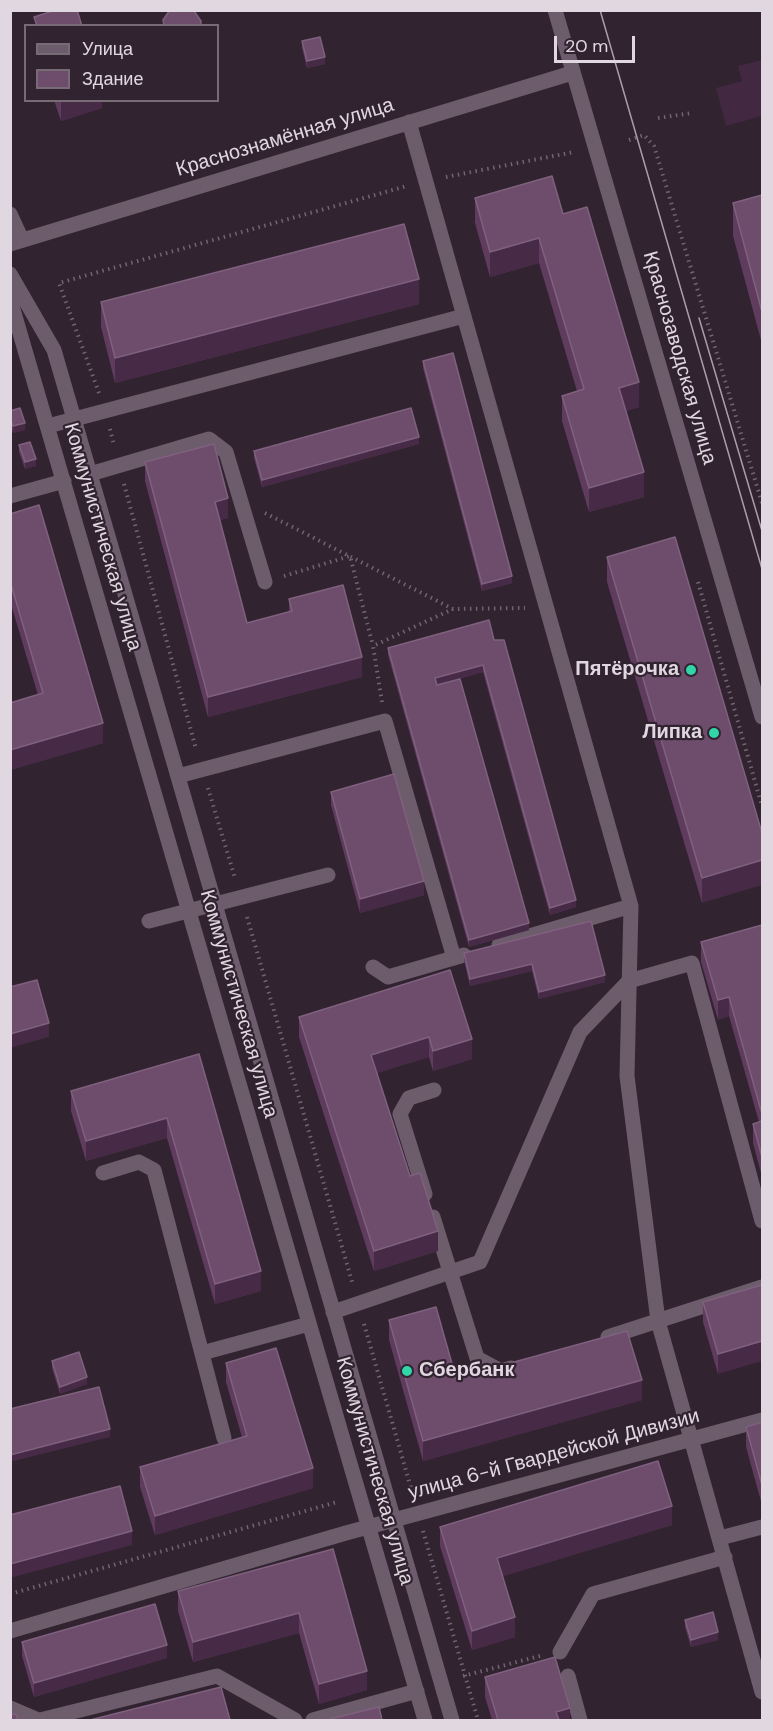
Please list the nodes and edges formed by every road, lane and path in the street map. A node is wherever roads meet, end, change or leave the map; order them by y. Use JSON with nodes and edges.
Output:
{"nodes":[{"id":1,"x":555,"y":10,"type":"edge"},
{"id":2,"x":572,"y":73,"type":"junction"},
{"id":3,"x":692,"y":113,"type":"dead end"},
{"id":4,"x":658,"y":118,"type":"dead end"},
{"id":5,"x":409,"y":122,"type":"junction"},
{"id":6,"x":629,"y":140,"type":"dead end"},
{"id":7,"x":580,"y":151,"type":"dead end"},
{"id":8,"x":426,"y":180,"type":"junction"},
{"id":9,"x":10,"y":214,"type":"edge"},
{"id":10,"x":16,"y":242,"type":"edge"},
{"id":11,"x":10,"y":274,"type":"edge"},
{"id":12,"x":10,"y":299,"type":"edge"},
{"id":13,"x":464,"y":316,"type":"junction"},
{"id":14,"x":105,"y":412,"type":"junction"},
{"id":15,"x":75,"y":420,"type":"junction"},
{"id":16,"x":48,"y":426,"type":"junction"},
{"id":17,"x":119,"y":466,"type":"junction"},
{"id":18,"x":90,"y":474,"type":"junction"},
{"id":19,"x":64,"y":481,"type":"junction"},
{"id":20,"x":10,"y":496,"type":"edge"},
{"id":21,"x":240,"y":501,"type":"junction"},
{"id":22,"x":762,"y":503,"type":"edge"},
{"id":23,"x":350,"y":556,"type":"junction"},
{"id":24,"x":265,"y":582,"type":"joint"},
{"id":25,"x":547,"y":607,"type":"junction"},
{"id":26,"x":453,"y":609,"type":"junction"},
{"id":27,"x":373,"y":646,"type":"junction"},
{"id":28,"x":762,"y":717,"type":"edge"},
{"id":29,"x":385,"y":721,"type":"junction"},
{"id":30,"x":202,"y":770,"type":"junction"},
{"id":31,"x":178,"y":776,"type":"junction"},
{"id":32,"x":328,"y":875,"type":"dead end"},
{"id":33,"x":241,"y":898,"type":"junction"},
{"id":34,"x":215,"y":905,"type":"junction"},
{"id":35,"x":631,"y":906,"type":"junction"},
{"id":36,"x":189,"y":912,"type":"junction"},
{"id":37,"x":149,"y":921,"type":"dead end"},
{"id":38,"x":454,"y":958,"type":"junction"},
{"id":39,"x":373,"y":967,"type":"dead end"},
{"id":40,"x":629,"y":981,"type":"junction"},
{"id":41,"x":434,"y":1090,"type":"dead end"},
{"id":42,"x":103,"y":1173,"type":"dead end"},
{"id":43,"x":762,"y":1221,"type":"edge"},
{"id":44,"x":450,"y":1271,"type":"junction"},
{"id":45,"x":762,"y":1287,"type":"edge"},
{"id":46,"x":358,"y":1303,"type":"junction"},
{"id":47,"x":333,"y":1312,"type":"junction"},
{"id":48,"x":658,"y":1321,"type":"junction"},
{"id":49,"x":309,"y":1324,"type":"junction"},
{"id":50,"x":591,"y":1342,"type":"edge"},
{"id":51,"x":202,"y":1353,"type":"junction"},
{"id":52,"x":523,"y":1364,"type":"edge"},
{"id":53,"x":762,"y":1420,"type":"edge"},
{"id":54,"x":224,"y":1438,"type":"dead end"},
{"id":55,"x":693,"y":1440,"type":"junction"},
{"id":56,"x":337,"y":1502,"type":"dead end"},
{"id":57,"x":418,"y":1514,"type":"junction"},
{"id":58,"x":393,"y":1520,"type":"junction"},
{"id":59,"x":368,"y":1527,"type":"junction"},
{"id":60,"x":762,"y":1527,"type":"edge"},
{"id":61,"x":720,"y":1538,"type":"junction"},
{"id":62,"x":725,"y":1557,"type":"junction"},
{"id":63,"x":10,"y":1594,"type":"edge"},
{"id":64,"x":10,"y":1630,"type":"edge"},
{"id":65,"x":560,"y":1652,"type":"joint"},
{"id":66,"x":465,"y":1675,"type":"junction"},
{"id":67,"x":568,"y":1676,"type":"dead end"},
{"id":68,"x":441,"y":1682,"type":"junction"},
{"id":69,"x":417,"y":1691,"type":"junction"},
{"id":70,"x":762,"y":1692,"type":"edge"},
{"id":71,"x":10,"y":1708,"type":"edge"},
{"id":72,"x":39,"y":1720,"type":"edge"},
{"id":73,"x":295,"y":1720,"type":"edge"},
{"id":74,"x":313,"y":1720,"type":"edge"},
{"id":75,"x":425,"y":1720,"type":"edge"},
{"id":76,"x":452,"y":1720,"type":"edge"},
{"id":77,"x":478,"y":1720,"type":"edge"},
{"id":78,"x":580,"y":1720,"type":"edge"}],
"edges":[{"from":1,"to":2,"type":"street","name":"Краснозаводская улица"},
{"from":2,"to":5,"type":"street","name":"Краснознамённая улица"},
{"from":2,"to":28,"type":"street","name":"Краснозаводская улица"},
{"from":3,"to":4,"type":"path"},
{"from":5,"to":8,"type":"street"},
{"from":5,"to":10,"type":"street","name":"Краснознамённая улица"},
{"from":6,"to":22,"type":"path"},
{"from":7,"to":8,"type":"path"},
{"from":8,"to":13,"type":"street"},
{"from":8,"to":14,"type":"path"},
{"from":9,"to":10,"type":"street"},
{"from":11,"to":15,"type":"street"},
{"from":12,"to":16,"type":"street","name":"Коммунистическая улица"},
{"from":13,"to":14,"type":"street"},
{"from":13,"to":25,"type":"street"},
{"from":14,"to":15,"type":"street"},
{"from":14,"to":17,"type":"path"},
{"from":15,"to":16,"type":"street"},
{"from":15,"to":18,"type":"street"},
{"from":16,"to":19,"type":"street","name":"Коммунистическая улица"},
{"from":17,"to":18,"type":"street"},
{"from":17,"to":21,"type":"street"},
{"from":17,"to":30,"type":"path"},
{"from":18,"to":31,"type":"street"},
{"from":19,"to":20,"type":"street"},
{"from":19,"to":36,"type":"street","name":"Коммунистическая улица"},
{"from":21,"to":23,"type":"path"},
{"from":21,"to":24,"type":"street"},
{"from":23,"to":24,"type":"path"},
{"from":23,"to":26,"type":"path"},
{"from":23,"to":27,"type":"path"},
{"from":25,"to":26,"type":"path"},
{"from":25,"to":35,"type":"street"},
{"from":26,"to":27,"type":"path"},
{"from":27,"to":29,"type":"path"},
{"from":29,"to":30,"type":"street"},
{"from":29,"to":38,"type":"street"},
{"from":30,"to":31,"type":"street"},
{"from":30,"to":33,"type":"path"},
{"from":31,"to":34,"type":"street"},
{"from":32,"to":33,"type":"street"},
{"from":33,"to":34,"type":"street"},
{"from":33,"to":46,"type":"path"},
{"from":34,"to":36,"type":"street"},
{"from":34,"to":47,"type":"street"},
{"from":35,"to":38,"type":"street"},
{"from":35,"to":40,"type":"street"},
{"from":36,"to":37,"type":"street"},
{"from":36,"to":49,"type":"street","name":"Коммунистическая улица"},
{"from":38,"to":39,"type":"street"},
{"from":40,"to":43,"type":"street"},
{"from":40,"to":44,"type":"street"},
{"from":40,"to":48,"type":"street"},
{"from":41,"to":44,"type":"street"},
{"from":42,"to":51,"type":"street"},
{"from":44,"to":46,"type":"street"},
{"from":44,"to":52,"type":"street"},
{"from":45,"to":48,"type":"street"},
{"from":46,"to":47,"type":"street"},
{"from":46,"to":57,"type":"path"},
{"from":47,"to":58,"type":"street"},
{"from":48,"to":50,"type":"street"},
{"from":48,"to":55,"type":"street"},
{"from":49,"to":51,"type":"street"},
{"from":49,"to":59,"type":"street","name":"Коммунистическая улица"},
{"from":51,"to":54,"type":"street"},
{"from":53,"to":55,"type":"street","name":"улица 6-й Гвардейской Дивизии"},
{"from":55,"to":57,"type":"street","name":"улица 6-й Гвардейской Дивизии"},
{"from":55,"to":61,"type":"street"},
{"from":56,"to":63,"type":"path"},
{"from":57,"to":58,"type":"street","name":"улица 6-й Гвардейской Дивизии"},
{"from":57,"to":66,"type":"path"},
{"from":58,"to":59,"type":"street","name":"улица 6-й Гвардейской Дивизии"},
{"from":58,"to":68,"type":"street"},
{"from":59,"to":64,"type":"street","name":"улица 6-й Гвардейской Дивизии"},
{"from":59,"to":69,"type":"street","name":"Коммунистическая улица"},
{"from":60,"to":61,"type":"street"},
{"from":61,"to":62,"type":"street"},
{"from":62,"to":65,"type":"street"},
{"from":62,"to":70,"type":"street"},
{"from":65,"to":66,"type":"path"},
{"from":66,"to":68,"type":"path"},
{"from":66,"to":77,"type":"path"},
{"from":67,"to":78,"type":"street"},
{"from":68,"to":76,"type":"street"},
{"from":69,"to":74,"type":"street"},
{"from":69,"to":75,"type":"street","name":"Коммунистическая улица"},
{"from":71,"to":72,"type":"street"},
{"from":72,"to":73,"type":"street"}]}
